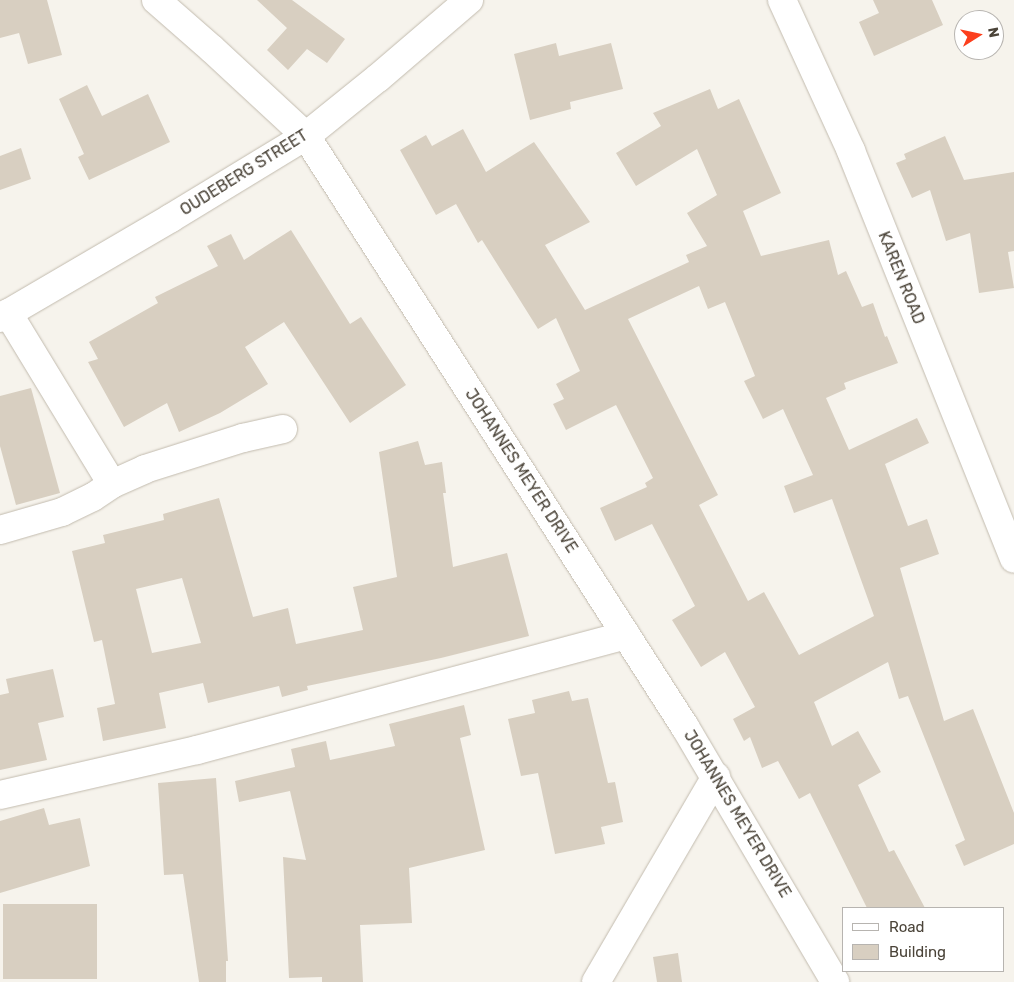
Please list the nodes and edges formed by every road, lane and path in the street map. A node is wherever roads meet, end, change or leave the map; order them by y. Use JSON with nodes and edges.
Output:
{"nodes":[{"id":1,"x":156,"y":0,"type":"edge"},
{"id":2,"x":469,"y":0,"type":"edge"},
{"id":3,"x":782,"y":0,"type":"edge"},
{"id":4,"x":306,"y":136,"type":"junction"},
{"id":5,"x":4,"y":316,"type":"edge"},
{"id":6,"x":283,"y":428,"type":"dead end"},
{"id":7,"x":112,"y":484,"type":"junction"},
{"id":8,"x":0,"y":530,"type":"edge"},
{"id":9,"x":1014,"y":559,"type":"edge"},
{"id":10,"x":626,"y":635,"type":"junction"},
{"id":11,"x":716,"y":777,"type":"junction"},
{"id":12,"x":0,"y":795,"type":"edge"},
{"id":13,"x":596,"y":982,"type":"edge"},
{"id":14,"x":836,"y":982,"type":"edge"}],
"edges":[{"from":1,"to":4,"type":"street","name":"JOHANNES MEYER DRIVE"},
{"from":2,"to":4,"type":"street","name":"OUDEBERG STREET"},
{"from":3,"to":9,"type":"street","name":"KAREN ROAD"},
{"from":4,"to":5,"type":"street","name":"OUDEBERG STREET"},
{"from":4,"to":10,"type":"street","name":"JOHANNES MEYER DRIVE"},
{"from":5,"to":7,"type":"street"},
{"from":6,"to":7,"type":"street"},
{"from":7,"to":8,"type":"street"},
{"from":10,"to":11,"type":"street","name":"JOHANNES MEYER DRIVE"},
{"from":10,"to":12,"type":"street"},
{"from":11,"to":13,"type":"street"},
{"from":11,"to":14,"type":"street","name":"JOHANNES MEYER DRIVE"}]}
